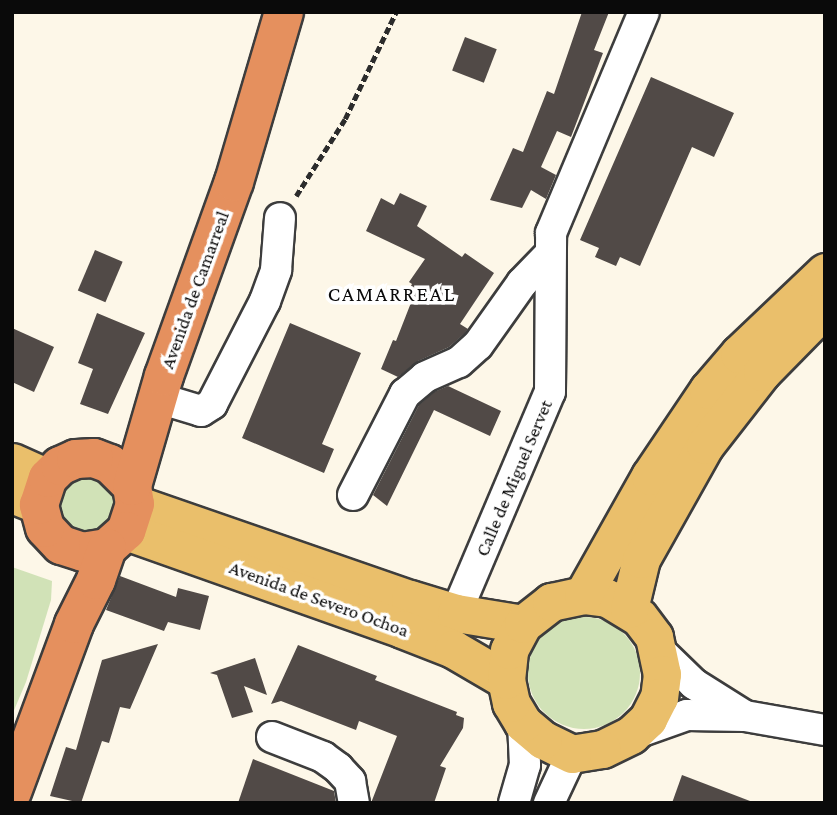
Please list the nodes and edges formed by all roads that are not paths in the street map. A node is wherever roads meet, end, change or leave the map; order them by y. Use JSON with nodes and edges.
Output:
{"nodes":[{"id":1,"x":284,"y":12,"type":"edge"},
{"id":2,"x":309,"y":12,"type":"edge"},
{"id":3,"x":644,"y":12,"type":"edge"},
{"id":4,"x":234,"y":182,"type":"junction"},
{"id":5,"x":280,"y":218,"type":"road end"},
{"id":6,"x":549,"y":254,"type":"junction"},
{"id":7,"x":825,"y":272,"type":"edge"},
{"id":8,"x":825,"y":308,"type":"edge"},
{"id":9,"x":158,"y":398,"type":"junction"},
{"id":10,"x":94,"y":458,"type":"junction"},
{"id":11,"x":12,"y":462,"type":"edge"},
{"id":12,"x":33,"y":493,"type":"edge"},
{"id":13,"x":353,"y":495,"type":"dead end"},
{"id":14,"x":125,"y":517,"type":"junction"},
{"id":15,"x":61,"y":545,"type":"junction"},
{"id":16,"x":583,"y":595,"type":"junction"},
{"id":17,"x":629,"y":608,"type":"junction"},
{"id":18,"x":456,"y":613,"type":"junction"},
{"id":19,"x":74,"y":624,"type":"junction"},
{"id":20,"x":523,"y":624,"type":"junction"},
{"id":21,"x":660,"y":651,"type":"junction"},
{"id":22,"x":506,"y":680,"type":"junction"},
{"id":23,"x":746,"y":716,"type":"junction"},
{"id":24,"x":523,"y":723,"type":"junction"},
{"id":25,"x":825,"y":730,"type":"edge"},
{"id":26,"x":631,"y":736,"type":"junction"},
{"id":27,"x":272,"y":737,"type":"dead end"},
{"id":28,"x":572,"y":754,"type":"junction"},
{"id":29,"x":12,"y":792,"type":"edge"},
{"id":30,"x":354,"y":803,"type":"edge"},
{"id":31,"x":514,"y":803,"type":"edge"},
{"id":32,"x":549,"y":803,"type":"edge"}],
"edges":[{"from":1,"to":4,"type":"highway"},
{"from":2,"to":4,"type":"highway"},
{"from":3,"to":6,"type":"street","name":"Calle de Miguel Servet"},
{"from":4,"to":9,"type":"highway","name":"Avenida de Camarreal"},
{"from":5,"to":9,"type":"street"},
{"from":6,"to":13,"type":"street"},
{"from":6,"to":18,"type":"street","name":"Calle de Miguel Servet"},
{"from":7,"to":16,"type":"main road"},
{"from":8,"to":17,"type":"main road"},
{"from":9,"to":10,"type":"highway","name":"Avenida de Camarreal"},
{"from":9,"to":14,"type":"highway","name":"Avenida de Camarreal"},
{"from":10,"to":12,"type":"highway"},
{"from":10,"to":14,"type":"highway"},
{"from":11,"to":12,"type":"main road"},
{"from":12,"to":15,"type":"highway"},
{"from":14,"to":15,"type":"highway"},
{"from":14,"to":18,"type":"main road","name":"Avenida de Severo Ochoa"},
{"from":14,"to":19,"type":"highway","name":"Avenida de Camarreal"},
{"from":14,"to":22,"type":"main road","name":"Avenida de Severo Ochoa"},
{"from":15,"to":19,"type":"highway"},
{"from":16,"to":17,"type":"main road"},
{"from":16,"to":20,"type":"main road"},
{"from":17,"to":21,"type":"main road"},
{"from":18,"to":20,"type":"main road","name":"Avenida de Severo Ochoa"},
{"from":19,"to":29,"type":"highway","name":"Avenida de Camarreal"},
{"from":20,"to":22,"type":"main road"},
{"from":21,"to":23,"type":"street"},
{"from":21,"to":26,"type":"main road"},
{"from":22,"to":24,"type":"main road"},
{"from":23,"to":25,"type":"street"},
{"from":23,"to":26,"type":"street"},
{"from":24,"to":28,"type":"main road"},
{"from":24,"to":31,"type":"street"},
{"from":26,"to":28,"type":"main road"},
{"from":27,"to":30,"type":"street"},
{"from":28,"to":32,"type":"street"}]}
